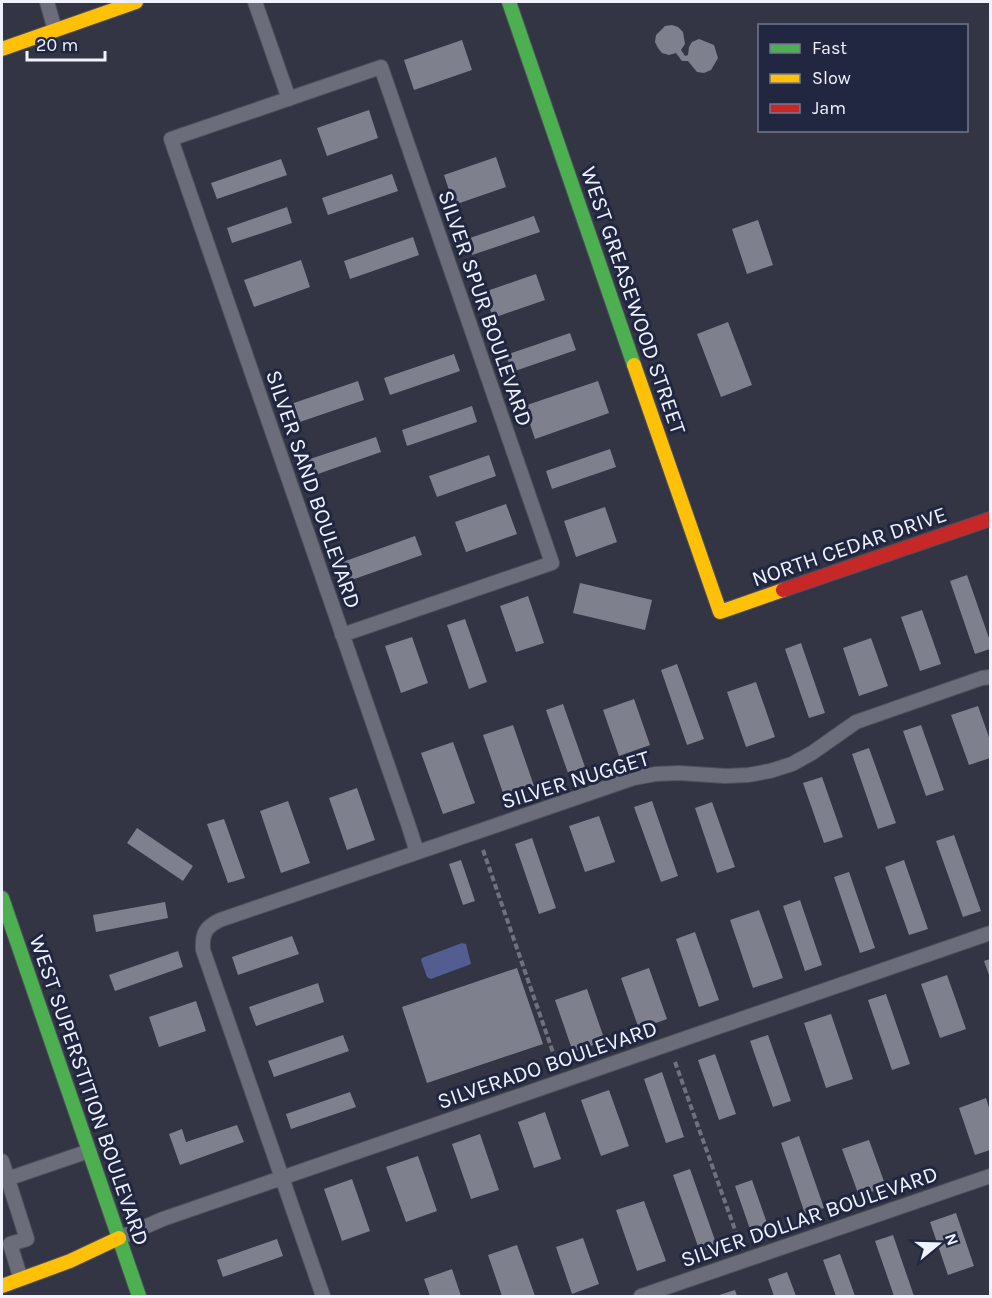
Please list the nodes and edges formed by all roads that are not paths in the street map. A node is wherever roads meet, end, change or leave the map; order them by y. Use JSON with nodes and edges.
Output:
{"nodes":[{"id":1,"x":47,"y":2,"type":"edge"},
{"id":2,"x":136,"y":2,"type":"edge"},
{"id":3,"x":255,"y":2,"type":"edge"},
{"id":4,"x":509,"y":2,"type":"edge"},
{"id":5,"x":55,"y":30,"type":"junction"},
{"id":6,"x":2,"y":49,"type":"edge"},
{"id":7,"x":289,"y":99,"type":"junction"},
{"id":8,"x":990,"y":519,"type":"edge"},
{"id":9,"x":720,"y":612,"type":"joint"},
{"id":10,"x":342,"y":635,"type":"junction"},
{"id":11,"x":990,"y":677,"type":"edge"},
{"id":12,"x":417,"y":852,"type":"junction"},
{"id":13,"x":2,"y":898,"type":"edge"},
{"id":14,"x":990,"y":933,"type":"edge"},
{"id":15,"x":89,"y":1151,"type":"junction"},
{"id":16,"x":2,"y":1161,"type":"edge"},
{"id":17,"x":990,"y":1176,"type":"edge"},
{"id":18,"x":282,"y":1178,"type":"junction"},
{"id":19,"x":7,"y":1179,"type":"junction"},
{"id":20,"x":119,"y":1238,"type":"junction"},
{"id":21,"x":21,"y":1279,"type":"junction"},
{"id":22,"x":2,"y":1286,"type":"edge"},
{"id":23,"x":139,"y":1296,"type":"edge"},
{"id":24,"x":323,"y":1296,"type":"edge"},
{"id":25,"x":641,"y":1296,"type":"edge"}],
"edges":[{"from":1,"to":5,"type":"lane"},
{"from":2,"to":5,"type":"street"},
{"from":3,"to":7,"type":"lane"},
{"from":4,"to":9,"type":"street","name":"WEST GREASEWOOD STREET"},
{"from":5,"to":6,"type":"street"},
{"from":7,"to":10,"type":"lane","name":"SILVER SAND BOULEVARD"},
{"from":7,"to":10,"type":"lane","name":"SILVER SPUR BOULEVARD"},
{"from":8,"to":9,"type":"street","name":"NORTH CEDAR DRIVE"},
{"from":10,"to":12,"type":"lane","name":"SILVER SAND BOULEVARD"},
{"from":11,"to":12,"type":"lane","name":"SILVER NUGGET"},
{"from":12,"to":18,"type":"lane","name":"SILVER NUGGET"},
{"from":13,"to":15,"type":"street","name":"WEST SUPERSTITION BOULEVARD"},
{"from":14,"to":18,"type":"lane","name":"SILVERADO BOULEVARD"},
{"from":15,"to":19,"type":"lane"},
{"from":15,"to":20,"type":"street","name":"WEST SUPERSTITION BOULEVARD"},
{"from":16,"to":19,"type":"lane"},
{"from":17,"to":25,"type":"lane","name":"SILVER DOLLAR BOULEVARD"},
{"from":18,"to":20,"type":"lane","name":"SILVERADO BOULEVARD"},
{"from":18,"to":24,"type":"lane"},
{"from":19,"to":21,"type":"lane"},
{"from":20,"to":21,"type":"street"},
{"from":20,"to":23,"type":"street","name":"WEST SUPERSTITION BOULEVARD"},
{"from":21,"to":22,"type":"street"}]}
